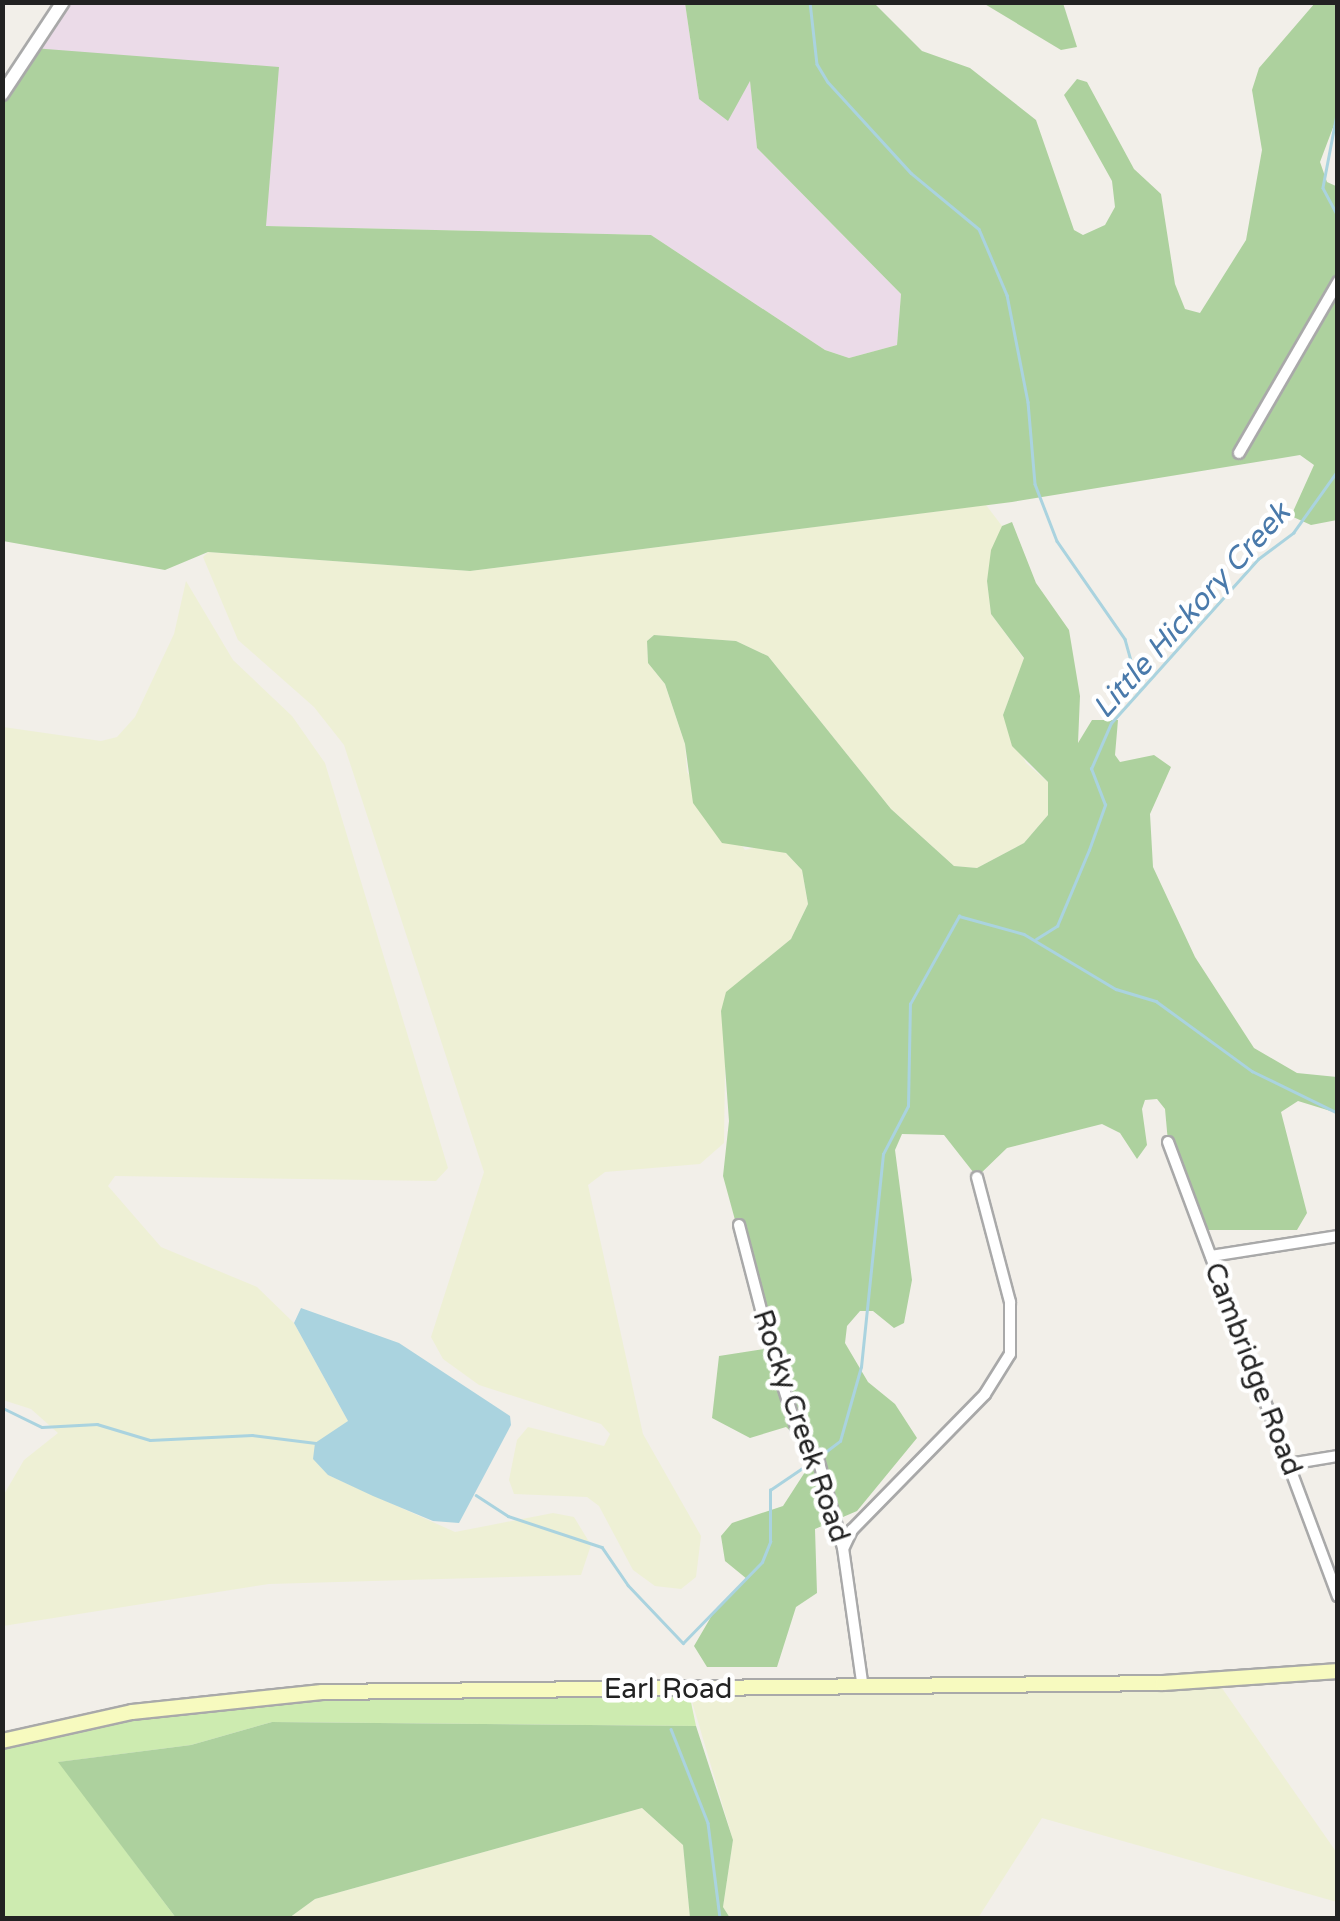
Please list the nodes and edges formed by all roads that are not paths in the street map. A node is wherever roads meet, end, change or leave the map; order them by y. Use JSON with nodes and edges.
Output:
{"nodes":[{"id":1,"x":63,"y":2,"type":"edge"},
{"id":2,"x":2,"y":94,"type":"edge"},
{"id":3,"x":1338,"y":282,"type":"edge"},
{"id":4,"x":1239,"y":452,"type":"dead end"},
{"id":5,"x":1168,"y":1142,"type":"dead end"},
{"id":6,"x":977,"y":1177,"type":"dead end"},
{"id":7,"x":739,"y":1226,"type":"dead end"},
{"id":8,"x":1338,"y":1236,"type":"edge"},
{"id":9,"x":1211,"y":1256,"type":"junction"},
{"id":10,"x":1338,"y":1456,"type":"edge"},
{"id":11,"x":1289,"y":1464,"type":"junction"},
{"id":12,"x":844,"y":1548,"type":"junction"},
{"id":13,"x":1338,"y":1596,"type":"edge"},
{"id":14,"x":1338,"y":1671,"type":"edge"},
{"id":15,"x":863,"y":1688,"type":"junction"},
{"id":16,"x":2,"y":1741,"type":"edge"}],
"edges":[{"from":1,"to":2,"type":"street"},
{"from":3,"to":4,"type":"street"},
{"from":5,"to":9,"type":"street","name":"Cambridge Road"},
{"from":6,"to":12,"type":"street"},
{"from":7,"to":12,"type":"street","name":"Rocky Creek Road"},
{"from":8,"to":9,"type":"street"},
{"from":9,"to":11,"type":"street","name":"Cambridge Road"},
{"from":10,"to":11,"type":"street"},
{"from":11,"to":13,"type":"street","name":"Cambridge Road"},
{"from":12,"to":15,"type":"street","name":"Rocky Creek Road"},
{"from":14,"to":15,"type":"main road","name":"Earl Road"},
{"from":15,"to":16,"type":"main road","name":"Earl Road"}]}
